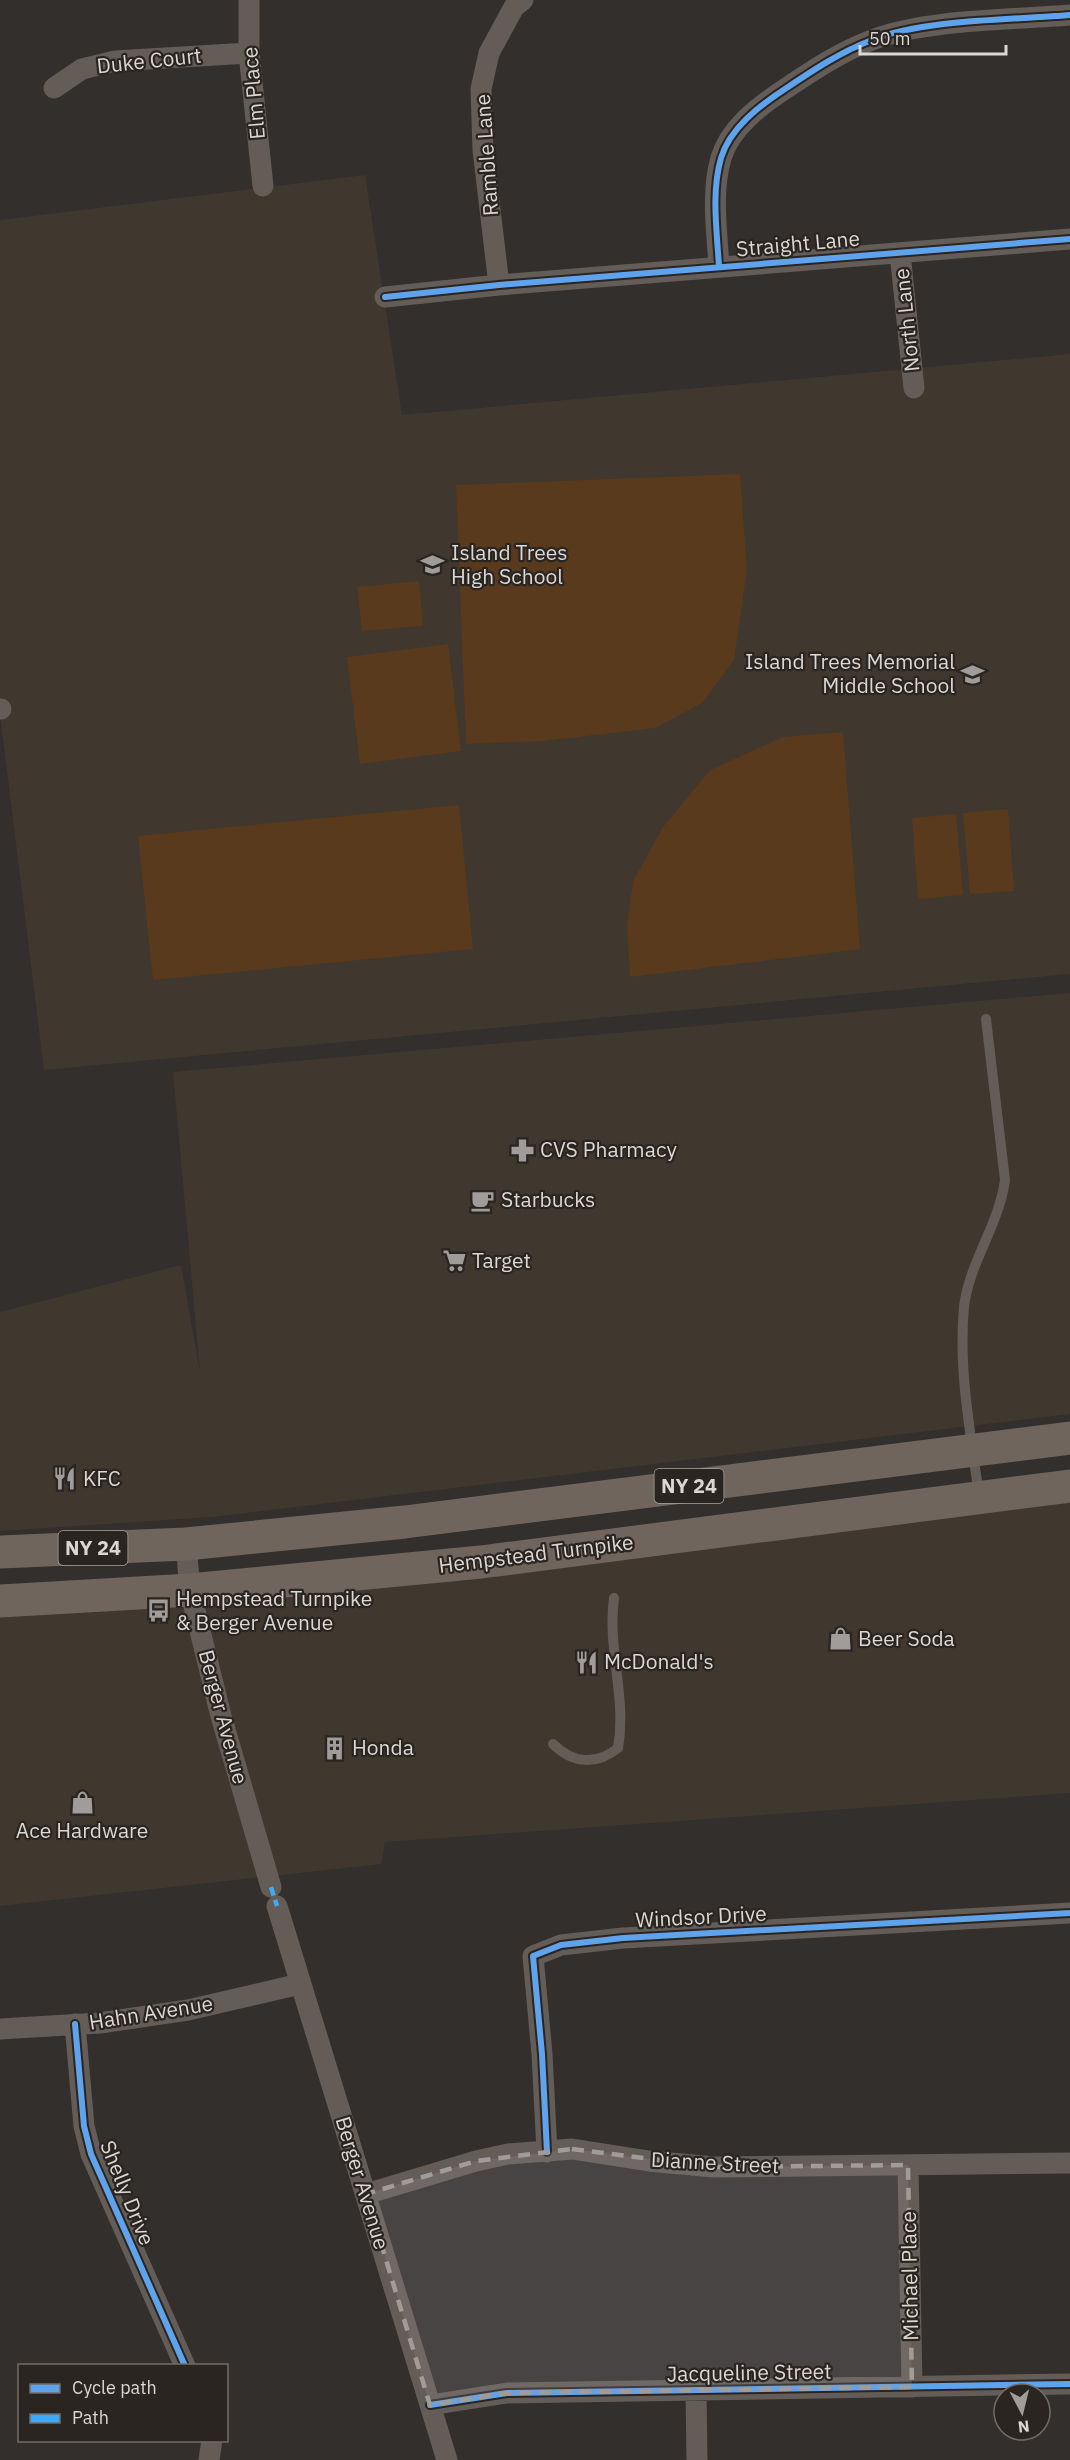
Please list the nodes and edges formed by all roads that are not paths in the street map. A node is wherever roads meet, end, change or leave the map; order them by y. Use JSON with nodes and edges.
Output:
{"nodes":[{"id":1,"x":249,"y":0,"type":"edge"},
{"id":2,"x":523,"y":0,"type":"edge"},
{"id":3,"x":1070,"y":15,"type":"edge"},
{"id":4,"x":249,"y":53,"type":"junction"},
{"id":5,"x":54,"y":88,"type":"dead end"},
{"id":6,"x":263,"y":186,"type":"dead end"},
{"id":7,"x":1070,"y":239,"type":"edge"},
{"id":8,"x":900,"y":253,"type":"junction"},
{"id":9,"x":719,"y":267,"type":"junction"},
{"id":10,"x":499,"y":285,"type":"junction"},
{"id":11,"x":385,"y":297,"type":"dead end"},
{"id":12,"x":914,"y":388,"type":"dead end"},
{"id":13,"x":986,"y":1019,"type":"dead end"},
{"id":14,"x":1070,"y":1438,"type":"edge"},
{"id":15,"x":973,"y":1450,"type":"junction"},
{"id":16,"x":1070,"y":1486,"type":"edge"},
{"id":17,"x":979,"y":1498,"type":"junction"},
{"id":18,"x":186,"y":1544,"type":"junction"},
{"id":19,"x":0,"y":1552,"type":"edge"},
{"id":20,"x":190,"y":1590,"type":"junction"},
{"id":21,"x":614,"y":1598,"type":"dead end"},
{"id":22,"x":0,"y":1601,"type":"edge"},
{"id":23,"x":553,"y":1744,"type":"dead end"},
{"id":24,"x":1070,"y":1913,"type":"edge"},
{"id":25,"x":300,"y":1984,"type":"junction"},
{"id":26,"x":75,"y":2024,"type":"junction"},
{"id":27,"x":0,"y":2029,"type":"edge"},
{"id":28,"x":547,"y":2152,"type":"junction"},
{"id":29,"x":1070,"y":2163,"type":"edge"},
{"id":30,"x":908,"y":2165,"type":"junction"},
{"id":31,"x":366,"y":2194,"type":"junction"},
{"id":32,"x":184,"y":2364,"type":"edge"},
{"id":33,"x":1070,"y":2384,"type":"edge"},
{"id":34,"x":912,"y":2386,"type":"junction"},
{"id":35,"x":696,"y":2390,"type":"junction"},
{"id":36,"x":430,"y":2405,"type":"junction"},
{"id":37,"x":212,"y":2442,"type":"edge"},
{"id":38,"x":209,"y":2460,"type":"edge"},
{"id":39,"x":447,"y":2460,"type":"edge"},
{"id":40,"x":697,"y":2460,"type":"edge"}],
"edges":[{"from":1,"to":4,"type":"street","name":"Elm Place"},
{"from":2,"to":10,"type":"street","name":"Ramble Lane"},
{"from":3,"to":9,"type":"street"},
{"from":4,"to":5,"type":"street","name":"Duke Court"},
{"from":4,"to":6,"type":"street","name":"Elm Place"},
{"from":7,"to":8,"type":"street","name":"Straight Lane"},
{"from":8,"to":9,"type":"street","name":"Straight Lane"},
{"from":8,"to":12,"type":"street","name":"North Lane"},
{"from":9,"to":10,"type":"street","name":"Straight Lane"},
{"from":10,"to":11,"type":"street","name":"Straight Lane"},
{"from":13,"to":15,"type":"lane"},
{"from":14,"to":15,"type":"main road","number":"NY 24"},
{"from":15,"to":17,"type":"lane"},
{"from":15,"to":18,"type":"main road","number":"NY 24"},
{"from":16,"to":17,"type":"main road","name":"Hempstead Turnpike","number":"NY 24"},
{"from":17,"to":20,"type":"main road","name":"Hempstead Turnpike","number":"NY 24"},
{"from":18,"to":19,"type":"main road","number":"NY 24"},
{"from":18,"to":20,"type":"street","name":"Berger Avenue"},
{"from":20,"to":22,"type":"main road","name":"Hempstead Turnpike","number":"NY 24"},
{"from":20,"to":25,"type":"street","name":"Berger Avenue"},
{"from":21,"to":23,"type":"lane"},
{"from":24,"to":28,"type":"street","name":"Windsor Drive"},
{"from":25,"to":26,"type":"street","name":"Hahn Avenue"},
{"from":25,"to":31,"type":"street","name":"Berger Avenue"},
{"from":26,"to":27,"type":"street","name":"Hahn Avenue"},
{"from":26,"to":32,"type":"street","name":"Shelly Drive"},
{"from":28,"to":30,"type":"street","name":"Dianne Street"},
{"from":28,"to":31,"type":"street","name":"Dianne Street"},
{"from":29,"to":30,"type":"street","name":"Dianne Street"},
{"from":30,"to":34,"type":"street","name":"Michael Place"},
{"from":31,"to":36,"type":"street","name":"Berger Avenue"},
{"from":33,"to":34,"type":"street","name":"Jacqueline Street"},
{"from":34,"to":35,"type":"street","name":"Jacqueline Street"},
{"from":35,"to":36,"type":"street","name":"Jacqueline Street"},
{"from":35,"to":40,"type":"street"},
{"from":36,"to":39,"type":"street","name":"Berger Avenue"},
{"from":37,"to":38,"type":"street"}]}
